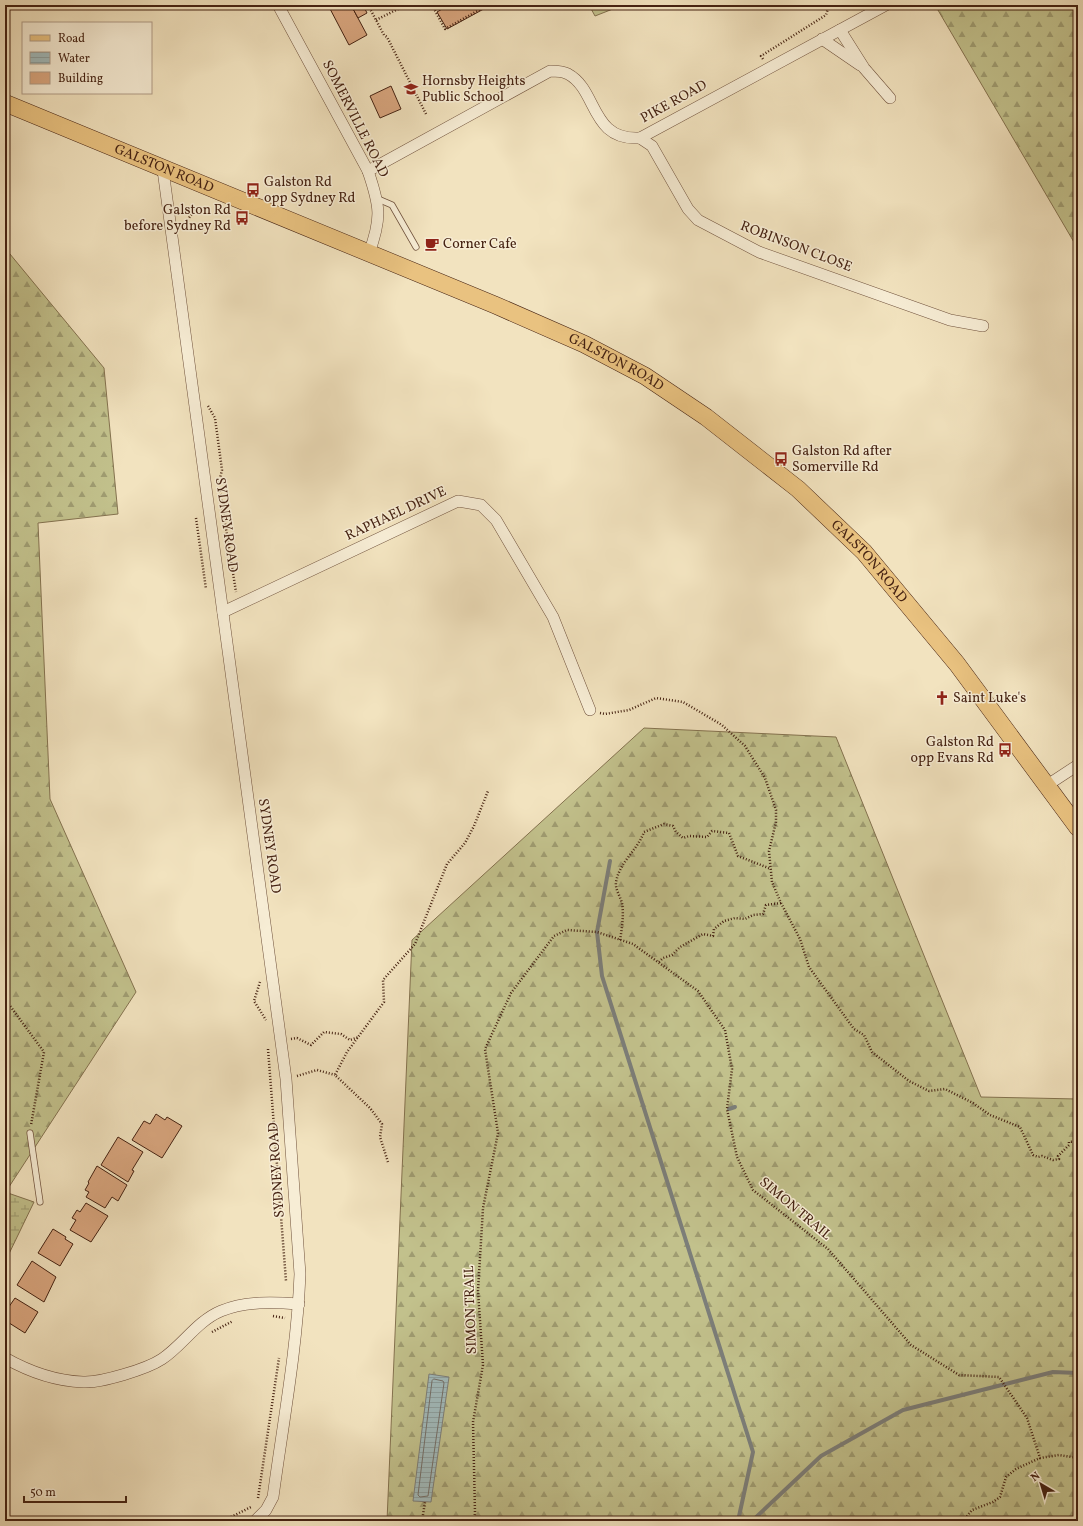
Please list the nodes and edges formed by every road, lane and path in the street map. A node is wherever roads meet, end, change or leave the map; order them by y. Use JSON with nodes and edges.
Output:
{"nodes":[{"id":1,"x":278,"y":5,"type":"edge"},
{"id":2,"x":368,"y":5,"type":"edge"},
{"id":3,"x":406,"y":5,"type":"edge"},
{"id":4,"x":432,"y":5,"type":"edge"},
{"id":5,"x":488,"y":5,"type":"edge"},
{"id":6,"x":829,"y":5,"type":"edge"},
{"id":7,"x":886,"y":5,"type":"edge"},
{"id":8,"x":376,"y":20,"type":"junction"},
{"id":9,"x":840,"y":30,"type":"junction"},
{"id":10,"x":822,"y":39,"type":"junction"},
{"id":11,"x":769,"y":68,"type":"junction"},
{"id":12,"x":864,"y":68,"type":"junction"},
{"id":13,"x":890,"y":98,"type":"dead end"},
{"id":14,"x":5,"y":103,"type":"edge"},
{"id":15,"x":426,"y":114,"type":"dead end"},
{"id":16,"x":640,"y":138,"type":"junction"},
{"id":17,"x":163,"y":170,"type":"junction"},
{"id":18,"x":368,"y":171,"type":"junction"},
{"id":19,"x":378,"y":199,"type":"junction"},
{"id":20,"x":196,"y":208,"type":"dead end"},
{"id":21,"x":184,"y":231,"type":"dead end"},
{"id":22,"x":416,"y":247,"type":"dead end"},
{"id":23,"x":369,"y":253,"type":"junction"},
{"id":24,"x":983,"y":326,"type":"dead end"},
{"id":25,"x":204,"y":401,"type":"dead end"},
{"id":26,"x":196,"y":518,"type":"dead end"},
{"id":27,"x":236,"y":592,"type":"dead end"},
{"id":28,"x":207,"y":596,"type":"dead end"},
{"id":29,"x":223,"y":612,"type":"junction"},
{"id":30,"x":590,"y":710,"type":"joint"},
{"id":31,"x":1078,"y":765,"type":"edge"},
{"id":32,"x":1046,"y":786,"type":"junction"},
{"id":33,"x":488,"y":791,"type":"dead end"},
{"id":34,"x":1078,"y":828,"type":"edge"},
{"id":35,"x":771,"y":869,"type":"junction"},
{"id":36,"x":781,"y":903,"type":"junction"},
{"id":37,"x":620,"y":940,"type":"junction"},
{"id":38,"x":659,"y":962,"type":"junction"},
{"id":39,"x":261,"y":979,"type":"dead end"},
{"id":40,"x":5,"y":999,"type":"edge"},
{"id":41,"x":266,"y":1021,"type":"dead end"},
{"id":42,"x":360,"y":1036,"type":"junction"},
{"id":43,"x":281,"y":1041,"type":"junction"},
{"id":44,"x":268,"y":1045,"type":"dead end"},
{"id":45,"x":335,"y":1075,"type":"junction"},
{"id":46,"x":286,"y":1079,"type":"junction"},
{"id":47,"x":30,"y":1133,"type":"joint"},
{"id":48,"x":1078,"y":1141,"type":"edge"},
{"id":49,"x":388,"y":1162,"type":"dead end"},
{"id":50,"x":40,"y":1202,"type":"dead end"},
{"id":51,"x":287,"y":1289,"type":"dead end"},
{"id":52,"x":299,"y":1304,"type":"junction"},
{"id":53,"x":285,"y":1317,"type":"dead end"},
{"id":54,"x":284,"y":1325,"type":"dead end"},
{"id":55,"x":279,"y":1356,"type":"dead end"},
{"id":56,"x":5,"y":1358,"type":"edge"},
{"id":57,"x":1040,"y":1458,"type":"junction"},
{"id":58,"x":1078,"y":1458,"type":"edge"},
{"id":59,"x":425,"y":1502,"type":"dead end"},
{"id":60,"x":223,"y":1521,"type":"edge"},
{"id":61,"x":255,"y":1521,"type":"edge"},
{"id":62,"x":422,"y":1521,"type":"edge"},
{"id":63,"x":474,"y":1521,"type":"edge"},
{"id":64,"x":963,"y":1521,"type":"edge"}],
"edges":[{"from":1,"to":18,"type":"street","name":"SOMERVILLE ROAD"},
{"from":2,"to":8,"type":"path"},
{"from":3,"to":8,"type":"path"},
{"from":4,"to":5,"type":"path"},
{"from":6,"to":11,"type":"path"},
{"from":7,"to":9,"type":"street","name":"PIKE ROAD"},
{"from":8,"to":15,"type":"path"},
{"from":9,"to":10,"type":"street","name":"PIKE ROAD"},
{"from":9,"to":12,"type":"street"},
{"from":10,"to":11,"type":"street","name":"PIKE ROAD"},
{"from":10,"to":12,"type":"street"},
{"from":11,"to":16,"type":"street","name":"PIKE ROAD"},
{"from":12,"to":13,"type":"street"},
{"from":14,"to":17,"type":"main road","name":"GALSTON ROAD"},
{"from":16,"to":18,"type":"street","name":"PIKE ROAD"},
{"from":16,"to":24,"type":"street","name":"ROBINSON CLOSE"},
{"from":17,"to":23,"type":"main road","name":"GALSTON ROAD"},
{"from":17,"to":29,"type":"street","name":"SYDNEY ROAD"},
{"from":18,"to":19,"type":"street","name":"SOMERVILLE ROAD"},
{"from":19,"to":22,"type":"lane"},
{"from":19,"to":23,"type":"street","name":"SOMERVILLE ROAD"},
{"from":20,"to":21,"type":"path"},
{"from":23,"to":32,"type":"main road","name":"GALSTON ROAD"},
{"from":25,"to":27,"type":"path"},
{"from":26,"to":28,"type":"path"},
{"from":29,"to":30,"type":"street","name":"RAPHAEL DRIVE"},
{"from":29,"to":43,"type":"street","name":"SYDNEY ROAD"},
{"from":30,"to":35,"type":"path"},
{"from":31,"to":32,"type":"street"},
{"from":32,"to":34,"type":"main road","name":"GALSTON ROAD"},
{"from":33,"to":42,"type":"path"},
{"from":35,"to":36,"type":"path"},
{"from":35,"to":37,"type":"path"},
{"from":36,"to":38,"type":"path"},
{"from":36,"to":48,"type":"path"},
{"from":37,"to":38,"type":"path","name":"SIMON TRAIL"},
{"from":37,"to":63,"type":"path","name":"SIMON TRAIL"},
{"from":38,"to":57,"type":"path","name":"SIMON TRAIL"},
{"from":39,"to":41,"type":"path"},
{"from":40,"to":47,"type":"path"},
{"from":42,"to":43,"type":"path"},
{"from":42,"to":45,"type":"path"},
{"from":43,"to":46,"type":"street","name":"SYDNEY ROAD"},
{"from":44,"to":51,"type":"path"},
{"from":45,"to":46,"type":"path"},
{"from":45,"to":49,"type":"path"},
{"from":46,"to":52,"type":"street","name":"SYDNEY ROAD"},
{"from":47,"to":50,"type":"lane"},
{"from":52,"to":56,"type":"street"},
{"from":52,"to":61,"type":"street","name":"SYDNEY ROAD"},
{"from":53,"to":54,"type":"path"},
{"from":55,"to":60,"type":"path"},
{"from":57,"to":58,"type":"path"},
{"from":57,"to":64,"type":"path"},
{"from":59,"to":62,"type":"path"}]}
